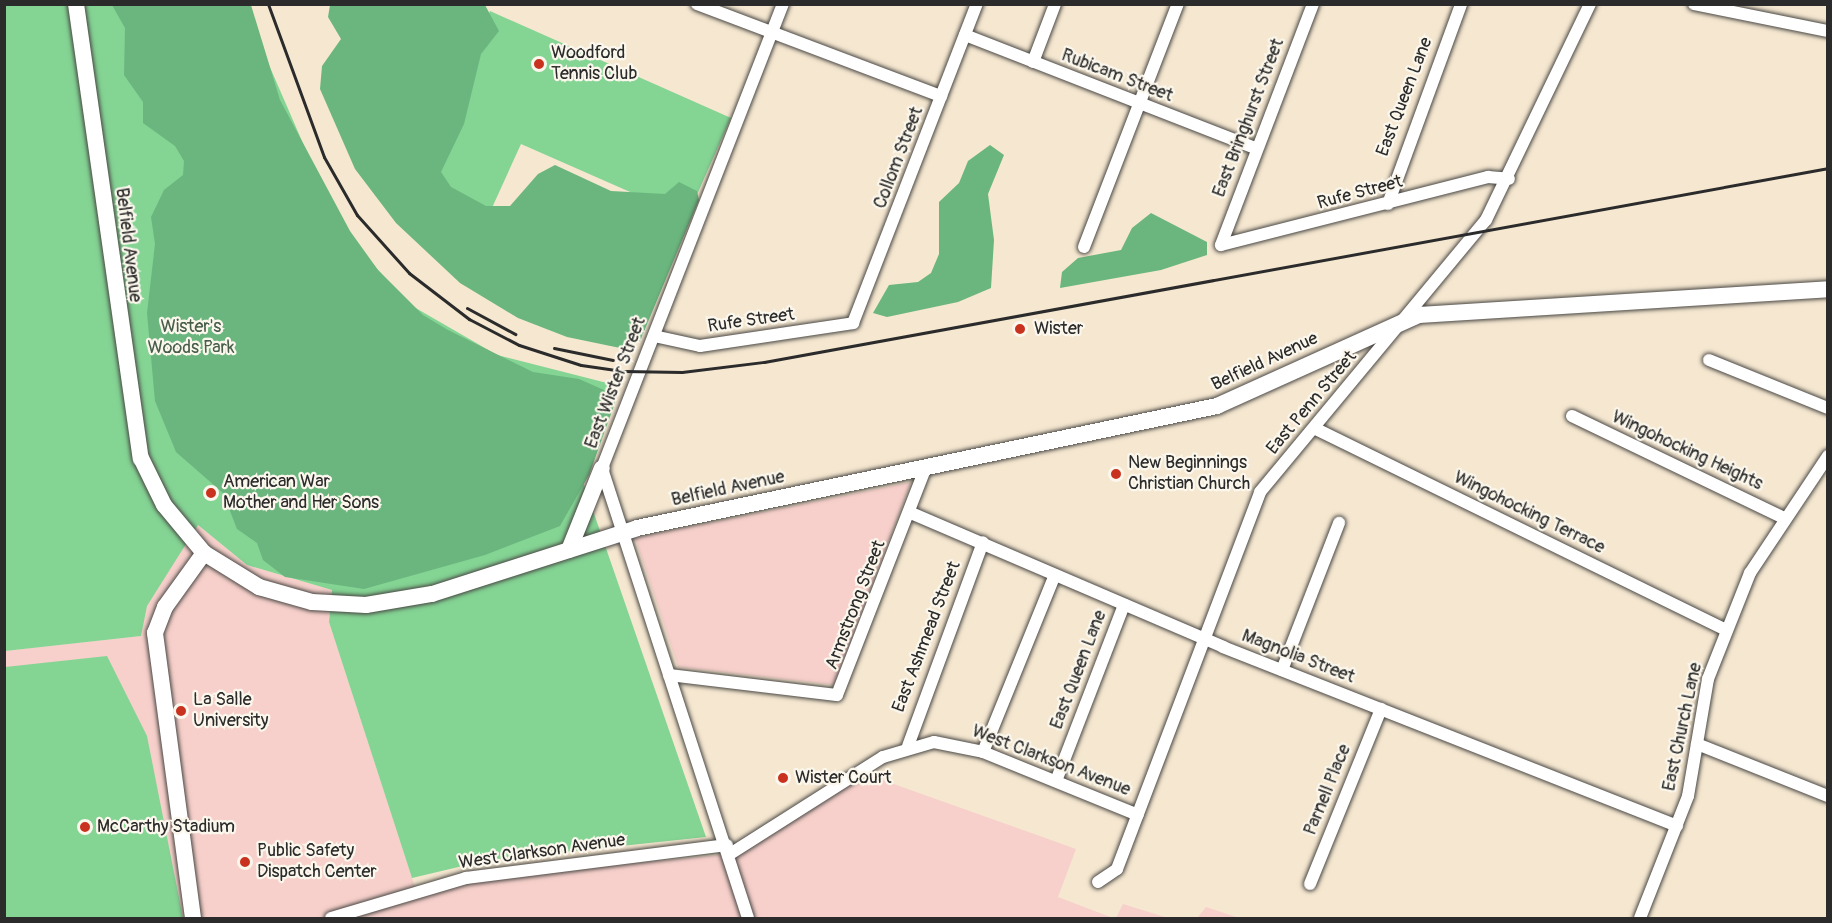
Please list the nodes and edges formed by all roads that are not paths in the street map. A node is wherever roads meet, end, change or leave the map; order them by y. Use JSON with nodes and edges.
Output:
{"nodes":[{"id":1,"x":76,"y":4,"type":"edge"},
{"id":2,"x":697,"y":4,"type":"edge"},
{"id":3,"x":783,"y":4,"type":"edge"},
{"id":4,"x":977,"y":4,"type":"edge"},
{"id":5,"x":1055,"y":4,"type":"edge"},
{"id":6,"x":1178,"y":4,"type":"edge"},
{"id":7,"x":1313,"y":4,"type":"edge"},
{"id":8,"x":1461,"y":4,"type":"edge"},
{"id":9,"x":1590,"y":4,"type":"edge"},
{"id":10,"x":1694,"y":4,"type":"edge"},
{"id":11,"x":1827,"y":31,"type":"edge"},
{"id":12,"x":772,"y":33,"type":"junction"},
{"id":13,"x":965,"y":35,"type":"junction"},
{"id":14,"x":1033,"y":62,"type":"junction"},
{"id":15,"x":941,"y":96,"type":"junction"},
{"id":16,"x":1140,"y":104,"type":"junction"},
{"id":17,"x":1257,"y":149,"type":"junction"},
{"id":18,"x":1509,"y":179,"type":"junction"},
{"id":19,"x":1388,"y":204,"type":"junction"},
{"id":20,"x":1221,"y":245,"type":"joint"},
{"id":21,"x":1084,"y":247,"type":"dead end"},
{"id":22,"x":1827,"y":289,"type":"edge"},
{"id":23,"x":1406,"y":318,"type":"junction"},
{"id":24,"x":853,"y":323,"type":"joint"},
{"id":25,"x":654,"y":336,"type":"junction"},
{"id":26,"x":1709,"y":360,"type":"dead end"},
{"id":27,"x":1827,"y":408,"type":"edge"},
{"id":28,"x":1572,"y":416,"type":"dead end"},
{"id":29,"x":1316,"y":429,"type":"junction"},
{"id":30,"x":1827,"y":456,"type":"edge"},
{"id":31,"x":926,"y":467,"type":"junction"},
{"id":32,"x":602,"y":468,"type":"junction"},
{"id":33,"x":911,"y":513,"type":"junction"},
{"id":34,"x":1786,"y":519,"type":"junction"},
{"id":35,"x":1339,"y":523,"type":"dead end"},
{"id":36,"x":621,"y":532,"type":"junction"},
{"id":37,"x":983,"y":542,"type":"junction"},
{"id":38,"x":569,"y":550,"type":"junction"},
{"id":39,"x":204,"y":553,"type":"junction"},
{"id":40,"x":1055,"y":575,"type":"junction"},
{"id":41,"x":1124,"y":605,"type":"junction"},
{"id":42,"x":1726,"y":630,"type":"junction"},
{"id":43,"x":1206,"y":639,"type":"junction"},
{"id":44,"x":1282,"y":670,"type":"junction"},
{"id":45,"x":669,"y":675,"type":"junction"},
{"id":46,"x":1381,"y":709,"type":"junction"},
{"id":47,"x":1697,"y":744,"type":"junction"},
{"id":48,"x":908,"y":746,"type":"junction"},
{"id":49,"x":983,"y":752,"type":"junction"},
{"id":50,"x":1056,"y":781,"type":"junction"},
{"id":51,"x":1827,"y":796,"type":"edge"},
{"id":52,"x":1138,"y":815,"type":"junction"},
{"id":53,"x":1677,"y":826,"type":"junction"},
{"id":54,"x":728,"y":850,"type":"junction"},
{"id":55,"x":1098,"y":882,"type":"dead end"},
{"id":56,"x":1310,"y":884,"type":"dead end"},
{"id":57,"x":193,"y":918,"type":"edge"},
{"id":58,"x":331,"y":918,"type":"edge"},
{"id":59,"x":748,"y":918,"type":"edge"},
{"id":60,"x":1640,"y":918,"type":"edge"}],
"edges":[{"from":1,"to":39,"type":"street","name":"Belfield Avenue"},
{"from":2,"to":12,"type":"street"},
{"from":3,"to":12,"type":"street","name":"East Wister Street"},
{"from":4,"to":13,"type":"street","name":"Collom Street"},
{"from":5,"to":14,"type":"street"},
{"from":6,"to":16,"type":"street"},
{"from":7,"to":17,"type":"street","name":"East Bringhurst Street"},
{"from":8,"to":19,"type":"street","name":"East Queen Lane"},
{"from":9,"to":18,"type":"street","name":"East Penn Street"},
{"from":10,"to":11,"type":"street"},
{"from":12,"to":15,"type":"street"},
{"from":12,"to":25,"type":"street","name":"East Wister Street"},
{"from":13,"to":14,"type":"street","name":"Rubicam Street"},
{"from":13,"to":15,"type":"street","name":"Collom Street"},
{"from":14,"to":16,"type":"street","name":"Rubicam Street"},
{"from":15,"to":24,"type":"street","name":"Collom Street"},
{"from":16,"to":17,"type":"street","name":"Rubicam Street"},
{"from":16,"to":21,"type":"street"},
{"from":17,"to":20,"type":"street","name":"East Bringhurst Street"},
{"from":18,"to":19,"type":"street","name":"Rufe Street"},
{"from":18,"to":23,"type":"street","name":"East Penn Street"},
{"from":19,"to":20,"type":"street","name":"Rufe Street"},
{"from":22,"to":23,"type":"street","name":"Belfield Avenue"},
{"from":23,"to":29,"type":"street","name":"East Penn Street"},
{"from":23,"to":31,"type":"street","name":"Belfield Avenue"},
{"from":24,"to":25,"type":"street","name":"Rufe Street"},
{"from":25,"to":32,"type":"street","name":"East Wister Street"},
{"from":26,"to":27,"type":"street"},
{"from":28,"to":34,"type":"street","name":"Wingohocking Heights"},
{"from":29,"to":42,"type":"street","name":"Wingohocking Terrace"},
{"from":29,"to":43,"type":"street","name":"East Penn Street"},
{"from":30,"to":34,"type":"street","name":"East Church Lane"},
{"from":31,"to":33,"type":"street","name":"Armstrong Street"},
{"from":31,"to":36,"type":"street","name":"Belfield Avenue"},
{"from":32,"to":36,"type":"street","name":"East Wister Street"},
{"from":32,"to":38,"type":"street"},
{"from":33,"to":37,"type":"street","name":"Magnolia Street"},
{"from":33,"to":45,"type":"street","name":"Armstrong Street"},
{"from":34,"to":42,"type":"street","name":"East Church Lane"},
{"from":35,"to":44,"type":"street"},
{"from":36,"to":38,"type":"street","name":"Belfield Avenue"},
{"from":36,"to":45,"type":"street","name":"East Wister Street"},
{"from":37,"to":40,"type":"street","name":"Magnolia Street"},
{"from":37,"to":48,"type":"street","name":"East Ashmead Street"},
{"from":38,"to":39,"type":"street","name":"Belfield Avenue"},
{"from":39,"to":57,"type":"street"},
{"from":40,"to":41,"type":"street","name":"Magnolia Street"},
{"from":40,"to":49,"type":"street"},
{"from":41,"to":43,"type":"street","name":"Magnolia Street"},
{"from":41,"to":50,"type":"street","name":"East Queen Lane"},
{"from":42,"to":47,"type":"street","name":"East Church Lane"},
{"from":43,"to":44,"type":"street","name":"Magnolia Street"},
{"from":43,"to":52,"type":"street","name":"East Penn Street"},
{"from":44,"to":46,"type":"street","name":"Magnolia Street"},
{"from":45,"to":54,"type":"street","name":"East Wister Street"},
{"from":46,"to":53,"type":"street","name":"Magnolia Street"},
{"from":46,"to":56,"type":"street","name":"Parnell Place"},
{"from":47,"to":51,"type":"street"},
{"from":47,"to":53,"type":"street","name":"East Church Lane"},
{"from":48,"to":49,"type":"street","name":"West Clarkson Avenue"},
{"from":48,"to":54,"type":"street","name":"West Clarkson Avenue"},
{"from":49,"to":50,"type":"street","name":"West Clarkson Avenue"},
{"from":50,"to":52,"type":"street","name":"West Clarkson Avenue"},
{"from":52,"to":55,"type":"street","name":"East Penn Street"},
{"from":53,"to":60,"type":"street","name":"East Church Lane"},
{"from":54,"to":58,"type":"street","name":"West Clarkson Avenue"},
{"from":54,"to":59,"type":"street","name":"East Wister Street"}]}
